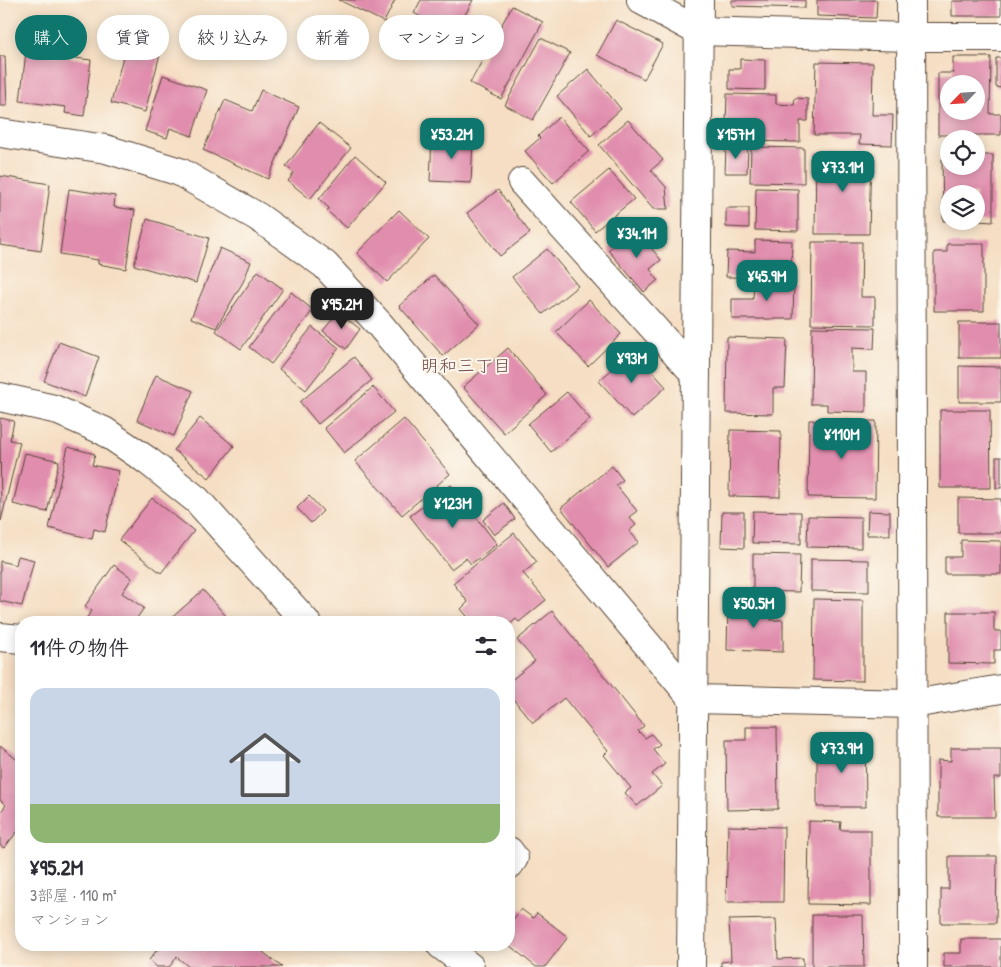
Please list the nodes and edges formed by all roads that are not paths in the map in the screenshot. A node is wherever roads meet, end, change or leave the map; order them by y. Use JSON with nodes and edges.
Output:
{"nodes":[{"id":1,"x":641,"y":0,"type":"edge"},
{"id":2,"x":699,"y":0,"type":"edge"},
{"id":3,"x":911,"y":0,"type":"edge"},
{"id":4,"x":698,"y":31,"type":"junction"},
{"id":5,"x":911,"y":37,"type":"junction"},
{"id":6,"x":1001,"y":37,"type":"edge"},
{"id":7,"x":0,"y":133,"type":"edge"},
{"id":8,"x":522,"y":182,"type":"dead end"},
{"id":9,"x":696,"y":375,"type":"junction"},
{"id":10,"x":0,"y":397,"type":"edge"},
{"id":11,"x":301,"y":616,"type":"edge"},
{"id":12,"x":0,"y":637,"type":"edge"},
{"id":13,"x":15,"y":638,"type":"edge"},
{"id":14,"x":1001,"y":689,"type":"edge"},
{"id":15,"x":693,"y":699,"type":"junction"},
{"id":16,"x":913,"y":704,"type":"junction"},
{"id":17,"x":450,"y":951,"type":"edge"},
{"id":18,"x":470,"y":967,"type":"edge"},
{"id":19,"x":692,"y":967,"type":"edge"},
{"id":20,"x":913,"y":967,"type":"edge"}],
"edges":[{"from":1,"to":4,"type":"street"},
{"from":2,"to":4,"type":"street"},
{"from":3,"to":5,"type":"street"},
{"from":4,"to":5,"type":"street"},
{"from":4,"to":9,"type":"street"},
{"from":5,"to":6,"type":"street"},
{"from":5,"to":16,"type":"street"},
{"from":7,"to":15,"type":"street"},
{"from":8,"to":9,"type":"street"},
{"from":9,"to":15,"type":"street"},
{"from":10,"to":11,"type":"street"},
{"from":12,"to":13,"type":"street"},
{"from":14,"to":16,"type":"street"},
{"from":15,"to":16,"type":"street"},
{"from":15,"to":19,"type":"street"},
{"from":16,"to":20,"type":"street"},
{"from":17,"to":18,"type":"street"}]}
